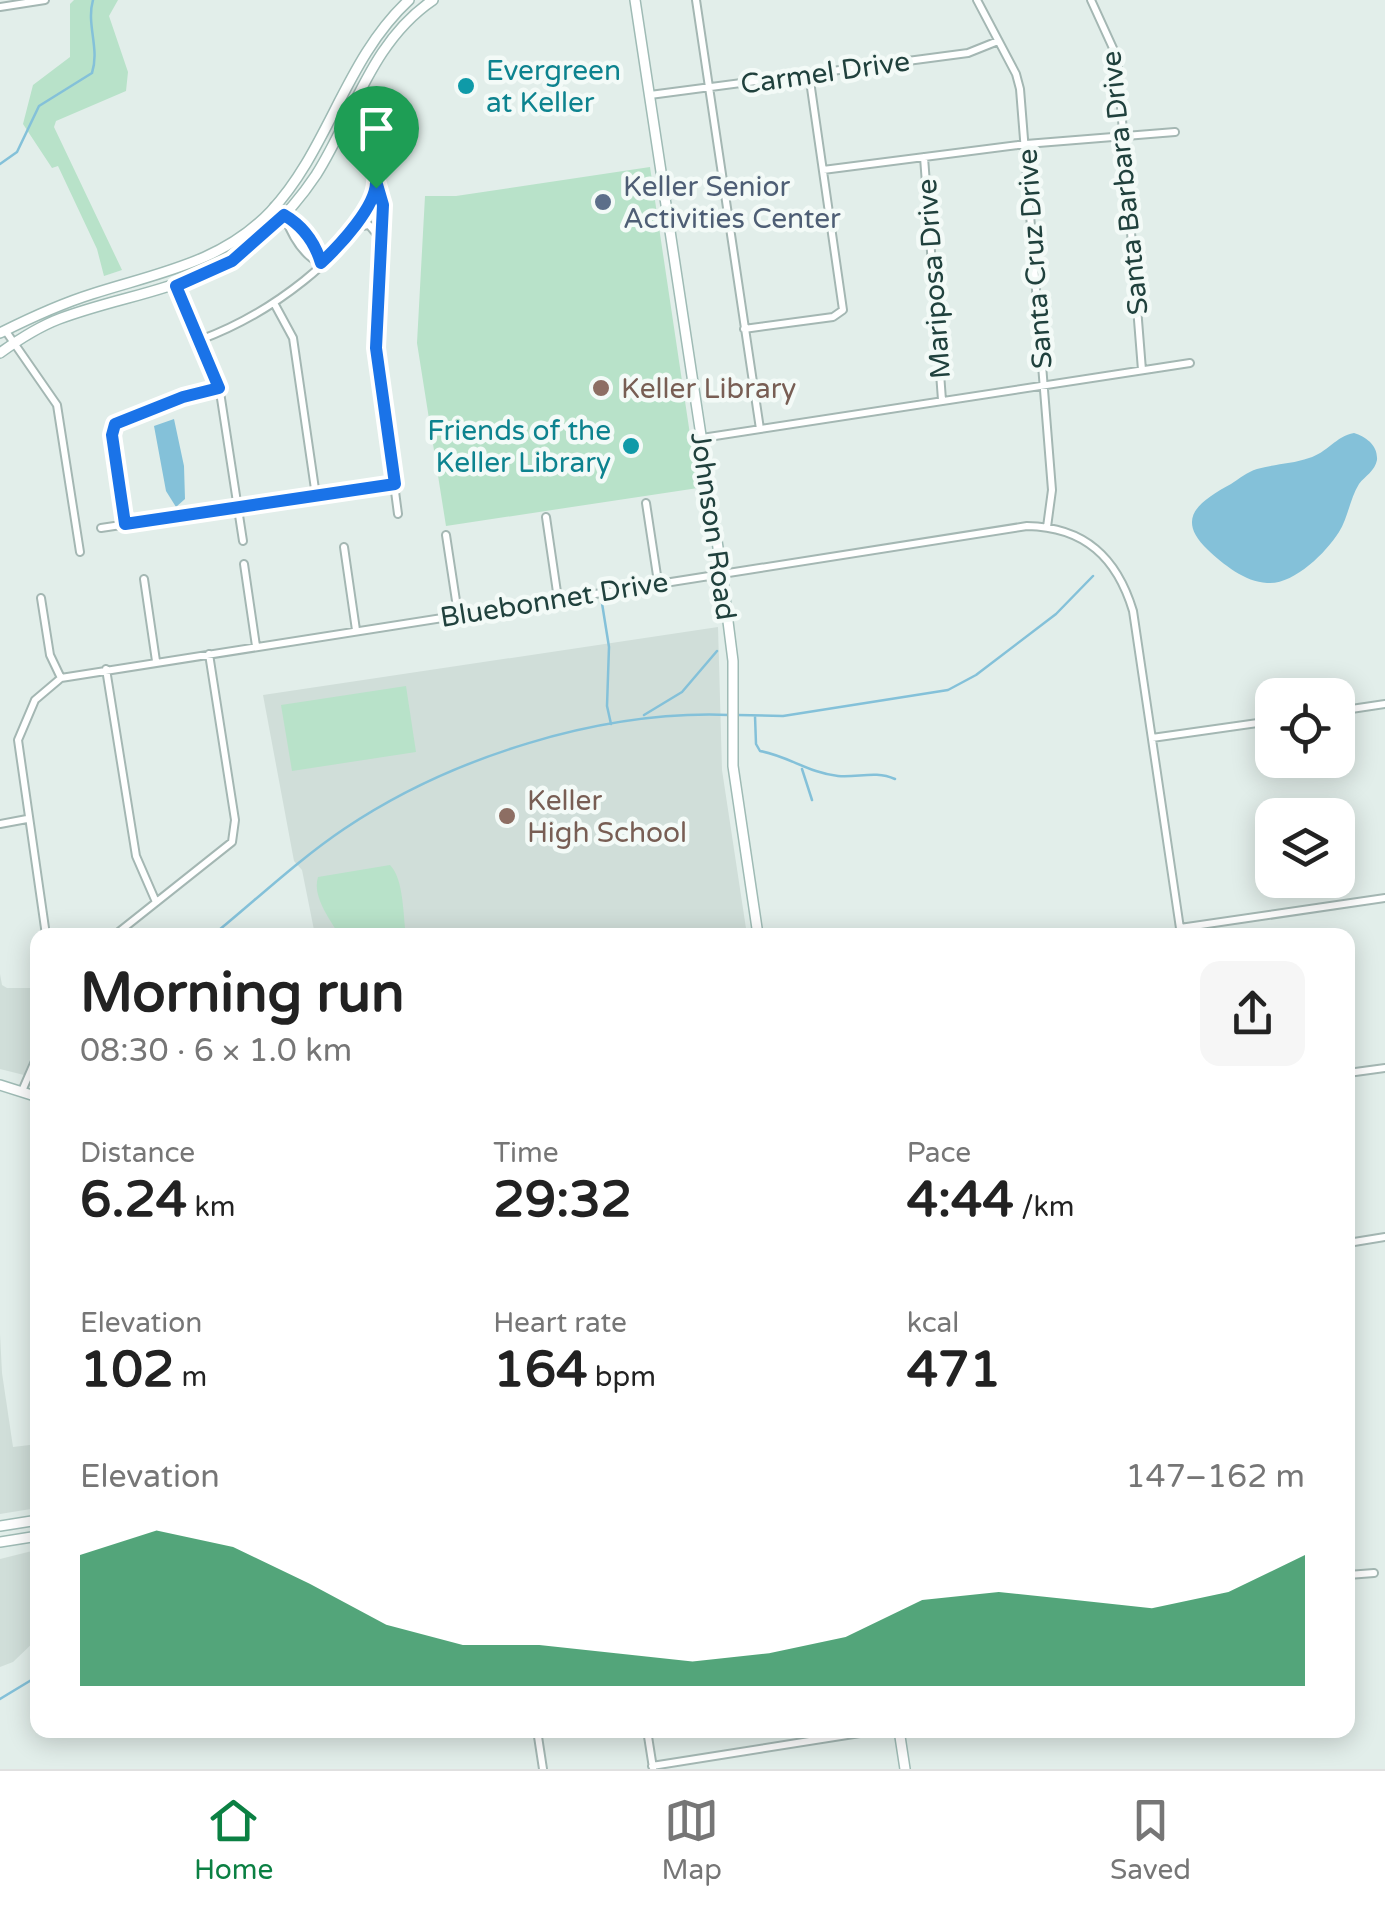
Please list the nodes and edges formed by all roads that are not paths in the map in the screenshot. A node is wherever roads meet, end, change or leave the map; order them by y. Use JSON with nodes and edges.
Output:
{"nodes":[{"id":1,"x":45,"y":0,"type":"edge"},
{"id":2,"x":409,"y":0,"type":"edge"},
{"id":3,"x":432,"y":0,"type":"edge"},
{"id":4,"x":636,"y":0,"type":"edge"},
{"id":5,"x":696,"y":0,"type":"edge"},
{"id":6,"x":978,"y":0,"type":"edge"},
{"id":7,"x":1090,"y":0,"type":"edge"},
{"id":8,"x":0,"y":7,"type":"edge"},
{"id":9,"x":998,"y":41,"type":"junction"},
{"id":10,"x":809,"y":74,"type":"junction"},
{"id":11,"x":709,"y":88,"type":"junction"},
{"id":12,"x":650,"y":95,"type":"junction"},
{"id":13,"x":1174,"y":132,"type":"dead end"},
{"id":14,"x":1124,"y":138,"type":"junction"},
{"id":15,"x":358,"y":140,"type":"dead end"},
{"id":16,"x":1026,"y":144,"type":"junction"},
{"id":17,"x":924,"y":157,"type":"junction"},
{"id":18,"x":824,"y":170,"type":"junction"},
{"id":19,"x":376,"y":181,"type":"junction"},
{"id":20,"x":274,"y":206,"type":"junction"},
{"id":21,"x":284,"y":215,"type":"junction"},
{"id":22,"x":350,"y":232,"type":"junction"},
{"id":23,"x":380,"y":242,"type":"junction"},
{"id":24,"x":321,"y":263,"type":"junction"},
{"id":25,"x":176,"y":286,"type":"junction"},
{"id":26,"x":274,"y":304,"type":"junction"},
{"id":27,"x":744,"y":329,"type":"junction"},
{"id":28,"x":2,"y":332,"type":"edge"},
{"id":29,"x":200,"y":340,"type":"junction"},
{"id":30,"x":14,"y":343,"type":"junction"},
{"id":31,"x":0,"y":353,"type":"edge"},
{"id":32,"x":1190,"y":362,"type":"dead end"},
{"id":33,"x":1142,"y":370,"type":"junction"},
{"id":34,"x":1044,"y":385,"type":"junction"},
{"id":35,"x":219,"y":388,"type":"junction"},
{"id":36,"x":942,"y":400,"type":"junction"},
{"id":37,"x":760,"y":430,"type":"junction"},
{"id":38,"x":701,"y":438,"type":"junction"},
{"id":39,"x":395,"y":484,"type":"junction"},
{"id":40,"x":316,"y":496,"type":"junction"},
{"id":41,"x":646,"y":504,"type":"dead end"},
{"id":42,"x":238,"y":507,"type":"junction"},
{"id":43,"x":398,"y":514,"type":"dead end"},
{"id":44,"x":546,"y":517,"type":"dead end"},
{"id":45,"x":125,"y":524,"type":"junction"},
{"id":46,"x":1046,"y":527,"type":"junction"},
{"id":47,"x":100,"y":528,"type":"dead end"},
{"id":48,"x":446,"y":535,"type":"dead end"},
{"id":49,"x":244,"y":541,"type":"dead end"},
{"id":50,"x":344,"y":548,"type":"dead end"},
{"id":51,"x":80,"y":552,"type":"dead end"},
{"id":52,"x":244,"y":564,"type":"dead end"},
{"id":53,"x":722,"y":574,"type":"junction"},
{"id":54,"x":144,"y":579,"type":"dead end"},
{"id":55,"x":658,"y":582,"type":"junction"},
{"id":56,"x":41,"y":598,"type":"dead end"},
{"id":57,"x":558,"y":599,"type":"junction"},
{"id":58,"x":458,"y":614,"type":"junction"},
{"id":59,"x":356,"y":630,"type":"junction"},
{"id":60,"x":256,"y":646,"type":"junction"},
{"id":61,"x":209,"y":654,"type":"junction"},
{"id":62,"x":156,"y":661,"type":"junction"},
{"id":63,"x":106,"y":668,"type":"junction"},
{"id":64,"x":61,"y":678,"type":"junction"},
{"id":65,"x":1385,"y":704,"type":"edge"},
{"id":66,"x":1355,"y":708,"type":"edge"},
{"id":67,"x":1255,"y":723,"type":"edge"},
{"id":68,"x":1152,"y":738,"type":"junction"},
{"id":69,"x":27,"y":819,"type":"junction"},
{"id":70,"x":0,"y":824,"type":"edge"},
{"id":71,"x":1385,"y":898,"type":"edge"},
{"id":72,"x":156,"y":902,"type":"junction"},
{"id":73,"x":45,"y":928,"type":"edge"},
{"id":74,"x":124,"y":928,"type":"edge"},
{"id":75,"x":757,"y":928,"type":"edge"},
{"id":76,"x":1179,"y":928,"type":"edge"},
{"id":77,"x":1204,"y":928,"type":"edge"},
{"id":78,"x":1385,"y":1068,"type":"edge"},
{"id":79,"x":1355,"y":1072,"type":"edge"},
{"id":80,"x":30,"y":1073,"type":"edge"},
{"id":81,"x":0,"y":1085,"type":"edge"},
{"id":82,"x":22,"y":1092,"type":"junction"},
{"id":83,"x":30,"y":1095,"type":"edge"},
{"id":84,"x":1385,"y":1237,"type":"edge"},
{"id":85,"x":1355,"y":1242,"type":"edge"},
{"id":86,"x":30,"y":1521,"type":"edge"},
{"id":87,"x":16,"y":1524,"type":"junction"},
{"id":88,"x":0,"y":1526,"type":"edge"},
{"id":89,"x":30,"y":1537,"type":"edge"},
{"id":90,"x":18,"y":1539,"type":"junction"},
{"id":91,"x":0,"y":1542,"type":"edge"},
{"id":92,"x":1374,"y":1573,"type":"dead end"},
{"id":93,"x":1355,"y":1575,"type":"edge"},
{"id":94,"x":538,"y":1738,"type":"edge"},
{"id":95,"x":648,"y":1738,"type":"edge"},
{"id":96,"x":831,"y":1738,"type":"edge"},
{"id":97,"x":900,"y":1738,"type":"edge"},
{"id":98,"x":652,"y":1768,"type":"edge"},
{"id":99,"x":542,"y":1769,"type":"edge"},
{"id":100,"x":905,"y":1769,"type":"edge"}],
"edges":[{"from":1,"to":8,"type":"street"},
{"from":2,"to":20,"type":"main road"},
{"from":3,"to":21,"type":"main road"},
{"from":4,"to":12,"type":"main road","name":"Johnson Road"},
{"from":5,"to":11,"type":"street"},
{"from":6,"to":9,"type":"street","name":"Santa Cruz Drive"},
{"from":7,"to":14,"type":"street","name":"Santa Barbara Drive"},
{"from":9,"to":10,"type":"street","name":"Carmel Drive"},
{"from":9,"to":16,"type":"street","name":"Santa Cruz Drive"},
{"from":10,"to":11,"type":"street","name":"Carmel Drive"},
{"from":10,"to":18,"type":"street"},
{"from":11,"to":12,"type":"street","name":"Carmel Drive"},
{"from":11,"to":27,"type":"street"},
{"from":12,"to":38,"type":"main road","name":"Johnson Road"},
{"from":13,"to":14,"type":"street"},
{"from":14,"to":16,"type":"street"},
{"from":14,"to":33,"type":"street","name":"Santa Barbara Drive"},
{"from":15,"to":19,"type":"street"},
{"from":16,"to":17,"type":"street"},
{"from":16,"to":34,"type":"street","name":"Santa Cruz Drive"},
{"from":17,"to":18,"type":"street"},
{"from":17,"to":36,"type":"street","name":"Mariposa Drive"},
{"from":18,"to":27,"type":"street"},
{"from":19,"to":22,"type":"street"},
{"from":19,"to":23,"type":"street"},
{"from":20,"to":21,"type":"street"},
{"from":20,"to":28,"type":"main road"},
{"from":21,"to":24,"type":"street"},
{"from":21,"to":25,"type":"main road"},
{"from":22,"to":23,"type":"street"},
{"from":22,"to":24,"type":"street"},
{"from":23,"to":39,"type":"street"},
{"from":24,"to":26,"type":"street"},
{"from":25,"to":29,"type":"street"},
{"from":25,"to":30,"type":"main road"},
{"from":26,"to":29,"type":"street"},
{"from":26,"to":40,"type":"street"},
{"from":27,"to":37,"type":"street"},
{"from":28,"to":30,"type":"street"},
{"from":29,"to":35,"type":"street"},
{"from":30,"to":31,"type":"main road"},
{"from":30,"to":51,"type":"street"},
{"from":32,"to":33,"type":"street"},
{"from":33,"to":34,"type":"street"},
{"from":34,"to":36,"type":"street"},
{"from":34,"to":46,"type":"street","name":"Santa Cruz Drive"},
{"from":35,"to":42,"type":"street"},
{"from":35,"to":45,"type":"street"},
{"from":36,"to":37,"type":"street"},
{"from":37,"to":38,"type":"street"},
{"from":38,"to":53,"type":"main road","name":"Johnson Road"},
{"from":39,"to":40,"type":"street"},
{"from":39,"to":43,"type":"street"},
{"from":40,"to":42,"type":"street"},
{"from":41,"to":55,"type":"street"},
{"from":42,"to":45,"type":"street"},
{"from":42,"to":49,"type":"street"},
{"from":44,"to":57,"type":"street"},
{"from":45,"to":47,"type":"street"},
{"from":46,"to":53,"type":"street","name":"Bluebonnet Drive"},
{"from":46,"to":68,"type":"street","name":"Bluebonnet Drive"},
{"from":48,"to":58,"type":"street"},
{"from":50,"to":59,"type":"street"},
{"from":52,"to":60,"type":"street"},
{"from":53,"to":55,"type":"street","name":"Bluebonnet Drive"},
{"from":53,"to":75,"type":"main road","name":"Johnson Road"},
{"from":54,"to":62,"type":"street"},
{"from":55,"to":57,"type":"street","name":"Bluebonnet Drive"},
{"from":56,"to":64,"type":"street"},
{"from":57,"to":58,"type":"street","name":"Bluebonnet Drive"},
{"from":58,"to":59,"type":"street","name":"Bluebonnet Drive"},
{"from":59,"to":60,"type":"street","name":"Bluebonnet Drive"},
{"from":60,"to":61,"type":"street","name":"Bluebonnet Drive"},
{"from":61,"to":62,"type":"street","name":"Bluebonnet Drive"},
{"from":61,"to":72,"type":"street"},
{"from":62,"to":63,"type":"street","name":"Bluebonnet Drive"},
{"from":63,"to":64,"type":"street","name":"Bluebonnet Drive"},
{"from":63,"to":72,"type":"street"},
{"from":64,"to":69,"type":"street"},
{"from":65,"to":66,"type":"street"},
{"from":67,"to":68,"type":"street"},
{"from":68,"to":76,"type":"street","name":"Bluebonnet Drive"},
{"from":69,"to":70,"type":"street"},
{"from":69,"to":73,"type":"street"},
{"from":71,"to":77,"type":"street"},
{"from":72,"to":74,"type":"street"},
{"from":78,"to":79,"type":"street"},
{"from":80,"to":82,"type":"street"},
{"from":81,"to":82,"type":"main road"},
{"from":82,"to":83,"type":"main road"},
{"from":84,"to":85,"type":"street"},
{"from":86,"to":87,"type":"main road"},
{"from":87,"to":88,"type":"main road"},
{"from":87,"to":90,"type":"main road"},
{"from":89,"to":90,"type":"main road"},
{"from":90,"to":91,"type":"main road"},
{"from":92,"to":93,"type":"street"},
{"from":94,"to":99,"type":"street"},
{"from":95,"to":98,"type":"street"},
{"from":96,"to":98,"type":"street"},
{"from":97,"to":100,"type":"main road"}]}
